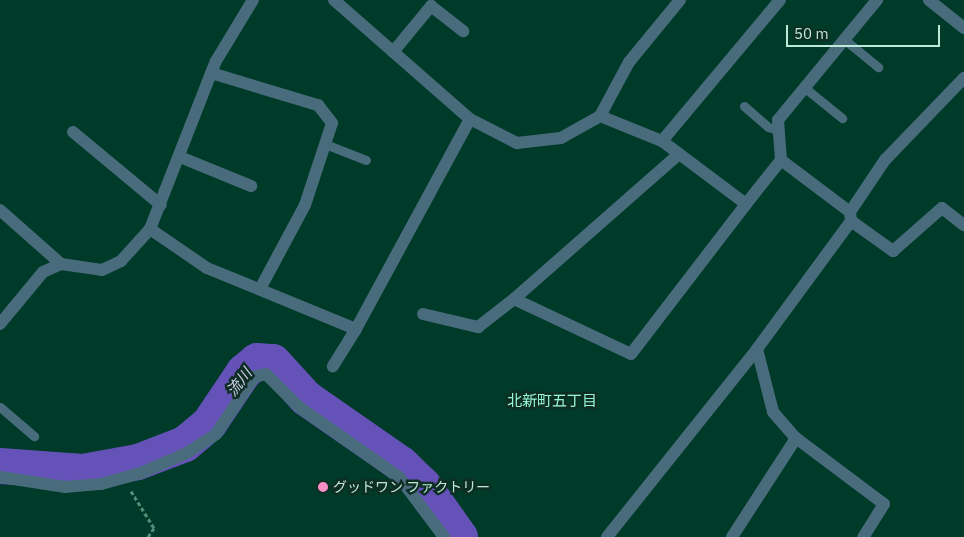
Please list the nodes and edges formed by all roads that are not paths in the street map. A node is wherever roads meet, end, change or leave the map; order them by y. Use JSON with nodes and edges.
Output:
{"nodes":[{"id":1,"x":253,"y":0,"type":"edge"},
{"id":2,"x":334,"y":0,"type":"edge"},
{"id":3,"x":680,"y":0,"type":"edge"},
{"id":4,"x":780,"y":0,"type":"edge"},
{"id":5,"x":877,"y":0,"type":"edge"},
{"id":6,"x":929,"y":0,"type":"edge"},
{"id":7,"x":964,"y":28,"type":"edge"},
{"id":8,"x":463,"y":31,"type":"dead end"},
{"id":9,"x":845,"y":40,"type":"junction"},
{"id":10,"x":392,"y":52,"type":"junction"},
{"id":11,"x":878,"y":67,"type":"dead end"},
{"id":12,"x":211,"y":74,"type":"junction"},
{"id":13,"x":964,"y":78,"type":"edge"},
{"id":14,"x":805,"y":88,"type":"junction"},
{"id":15,"x":744,"y":106,"type":"dead end"},
{"id":16,"x":600,"y":116,"type":"junction"},
{"id":17,"x":842,"y":118,"type":"dead end"},
{"id":18,"x":470,"y":119,"type":"junction"},
{"id":19,"x":778,"y":130,"type":"junction"},
{"id":20,"x":73,"y":132,"type":"dead end"},
{"id":21,"x":662,"y":141,"type":"junction"},
{"id":22,"x":325,"y":144,"type":"junction"},
{"id":23,"x":679,"y":154,"type":"junction"},
{"id":24,"x":180,"y":157,"type":"junction"},
{"id":25,"x":366,"y":160,"type":"dead end"},
{"id":26,"x":781,"y":160,"type":"junction"},
{"id":27,"x":251,"y":186,"type":"dead end"},
{"id":28,"x":746,"y":204,"type":"junction"},
{"id":29,"x":161,"y":205,"type":"junction"},
{"id":30,"x":0,"y":210,"type":"edge"},
{"id":31,"x":850,"y":216,"type":"junction"},
{"id":32,"x":964,"y":225,"type":"edge"},
{"id":33,"x":150,"y":229,"type":"junction"},
{"id":34,"x":60,"y":264,"type":"junction"},
{"id":35,"x":260,"y":288,"type":"junction"},
{"id":36,"x":514,"y":299,"type":"junction"},
{"id":37,"x":423,"y":314,"type":"dead end"},
{"id":38,"x":0,"y":324,"type":"edge"},
{"id":39,"x":356,"y":328,"type":"junction"},
{"id":40,"x":757,"y":349,"type":"junction"},
{"id":41,"x":333,"y":366,"type":"dead end"},
{"id":42,"x":0,"y":407,"type":"edge"},
{"id":43,"x":34,"y":436,"type":"dead end"},
{"id":44,"x":796,"y":438,"type":"junction"},
{"id":45,"x":0,"y":476,"type":"edge"},
{"id":46,"x":444,"y":537,"type":"edge"},
{"id":47,"x":608,"y":537,"type":"edge"},
{"id":48,"x":732,"y":537,"type":"edge"},
{"id":49,"x":863,"y":537,"type":"edge"}],
"edges":[{"from":1,"to":12,"type":"street"},
{"from":2,"to":10,"type":"street"},
{"from":3,"to":16,"type":"street"},
{"from":4,"to":21,"type":"street"},
{"from":5,"to":9,"type":"street"},
{"from":6,"to":7,"type":"street"},
{"from":8,"to":10,"type":"street"},
{"from":9,"to":11,"type":"lane"},
{"from":9,"to":14,"type":"street"},
{"from":10,"to":18,"type":"street"},
{"from":12,"to":22,"type":"street"},
{"from":12,"to":24,"type":"street"},
{"from":13,"to":31,"type":"street"},
{"from":14,"to":17,"type":"lane"},
{"from":14,"to":19,"type":"street"},
{"from":15,"to":19,"type":"lane"},
{"from":16,"to":18,"type":"street"},
{"from":16,"to":21,"type":"street"},
{"from":18,"to":39,"type":"street"},
{"from":19,"to":26,"type":"street"},
{"from":20,"to":29,"type":"street"},
{"from":21,"to":23,"type":"street"},
{"from":22,"to":25,"type":"lane"},
{"from":22,"to":35,"type":"street"},
{"from":23,"to":28,"type":"street"},
{"from":23,"to":36,"type":"street"},
{"from":24,"to":27,"type":"street"},
{"from":24,"to":29,"type":"street"},
{"from":26,"to":28,"type":"street"},
{"from":26,"to":31,"type":"street"},
{"from":28,"to":36,"type":"street"},
{"from":29,"to":33,"type":"street"},
{"from":30,"to":34,"type":"street"},
{"from":31,"to":32,"type":"street"},
{"from":31,"to":40,"type":"street"},
{"from":33,"to":34,"type":"street"},
{"from":33,"to":35,"type":"street"},
{"from":34,"to":38,"type":"street"},
{"from":35,"to":39,"type":"street"},
{"from":36,"to":37,"type":"street"},
{"from":39,"to":41,"type":"street"},
{"from":40,"to":44,"type":"street"},
{"from":40,"to":47,"type":"street"},
{"from":42,"to":43,"type":"lane"},
{"from":44,"to":48,"type":"street"},
{"from":44,"to":49,"type":"street"},
{"from":45,"to":46,"type":"street"}]}
